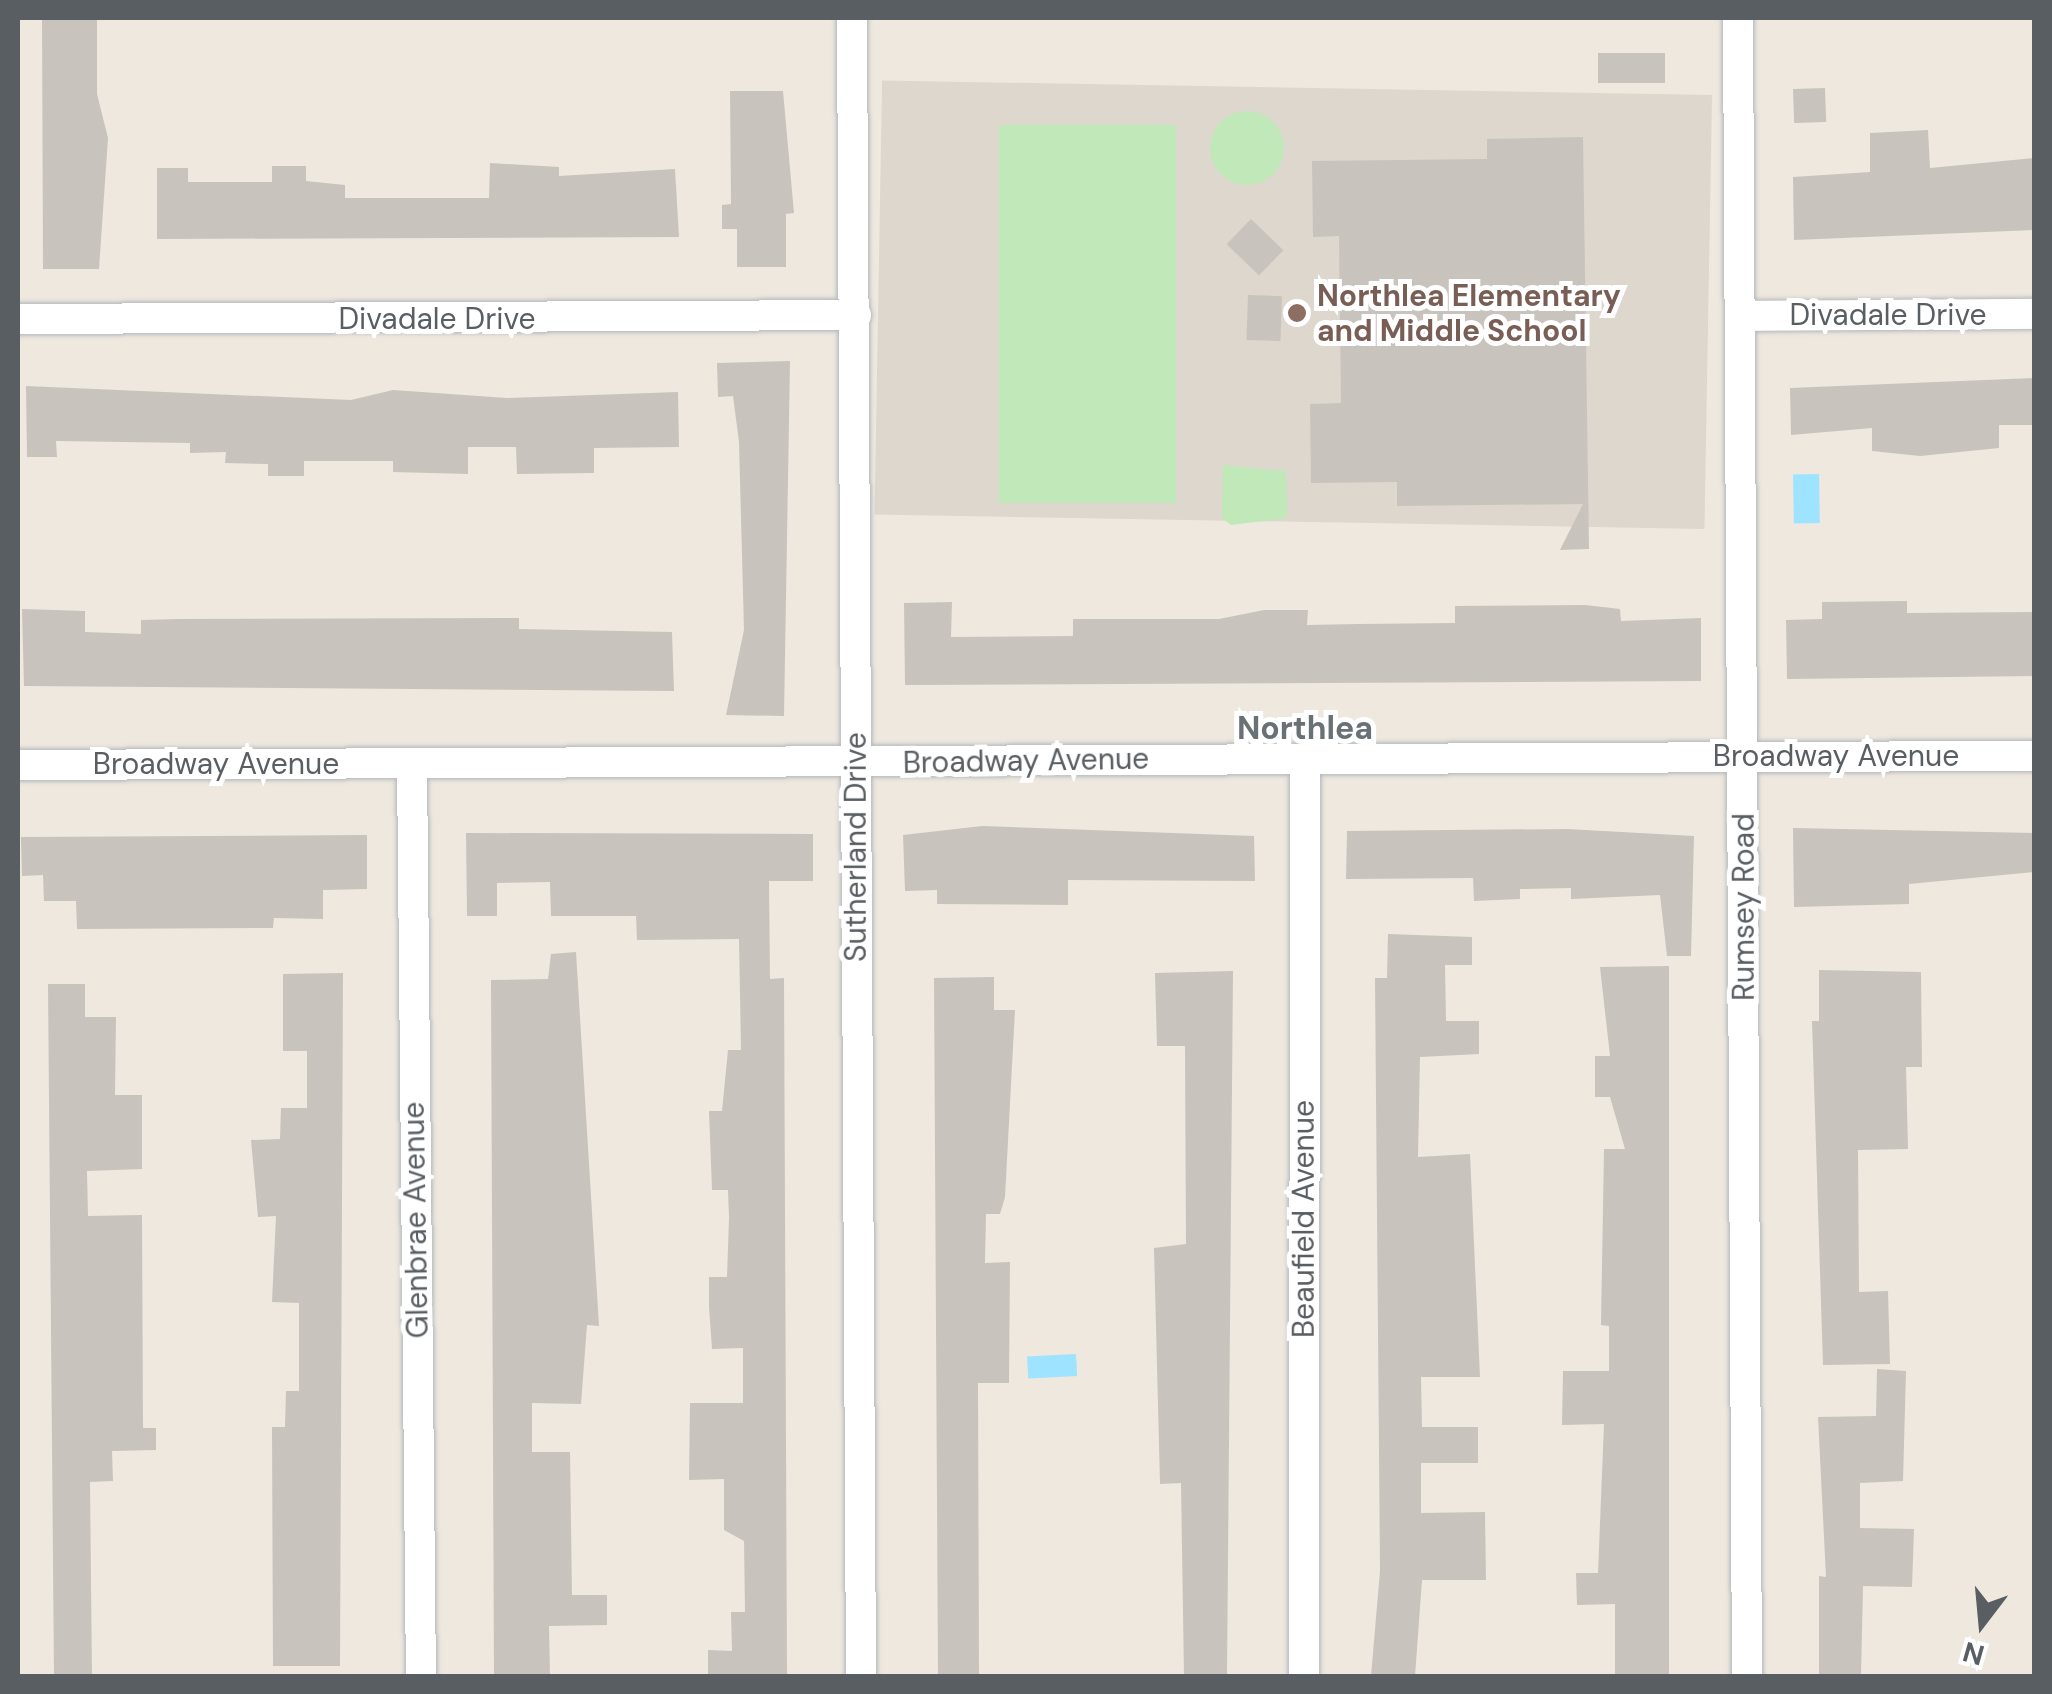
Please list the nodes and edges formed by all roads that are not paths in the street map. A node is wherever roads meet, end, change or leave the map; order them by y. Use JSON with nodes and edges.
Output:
{"nodes":[{"id":1,"x":852,"y":18,"type":"edge"},
{"id":2,"x":1738,"y":18,"type":"edge"},
{"id":3,"x":2034,"y":314,"type":"edge"},
{"id":4,"x":856,"y":315,"type":"junction"},
{"id":5,"x":1740,"y":316,"type":"junction"},
{"id":6,"x":18,"y":319,"type":"edge"},
{"id":7,"x":1743,"y":755,"type":"junction"},
{"id":8,"x":2034,"y":756,"type":"edge"},
{"id":9,"x":1305,"y":762,"type":"junction"},
{"id":10,"x":412,"y":763,"type":"junction"},
{"id":11,"x":856,"y":763,"type":"junction"},
{"id":12,"x":18,"y":765,"type":"edge"},
{"id":13,"x":420,"y":1676,"type":"edge"},
{"id":14,"x":860,"y":1676,"type":"edge"},
{"id":15,"x":1304,"y":1676,"type":"edge"},
{"id":16,"x":1747,"y":1676,"type":"edge"}],
"edges":[{"from":1,"to":4,"type":"street","name":"Sutherland Drive"},
{"from":2,"to":5,"type":"street","name":"Rumsey Road"},
{"from":3,"to":5,"type":"street","name":"Divadale Drive"},
{"from":4,"to":6,"type":"street","name":"Divadale Drive"},
{"from":4,"to":11,"type":"street","name":"Sutherland Drive"},
{"from":5,"to":7,"type":"street","name":"Rumsey Road"},
{"from":7,"to":8,"type":"street","name":"Broadway Avenue"},
{"from":7,"to":9,"type":"street","name":"Broadway Avenue"},
{"from":7,"to":16,"type":"street","name":"Rumsey Road"},
{"from":9,"to":11,"type":"street","name":"Broadway Avenue"},
{"from":9,"to":15,"type":"street","name":"Beaufield Avenue"},
{"from":10,"to":11,"type":"street","name":"Broadway Avenue"},
{"from":10,"to":12,"type":"street","name":"Broadway Avenue"},
{"from":10,"to":13,"type":"street","name":"Glenbrae Avenue"},
{"from":11,"to":14,"type":"street","name":"Sutherland Drive"}]}
